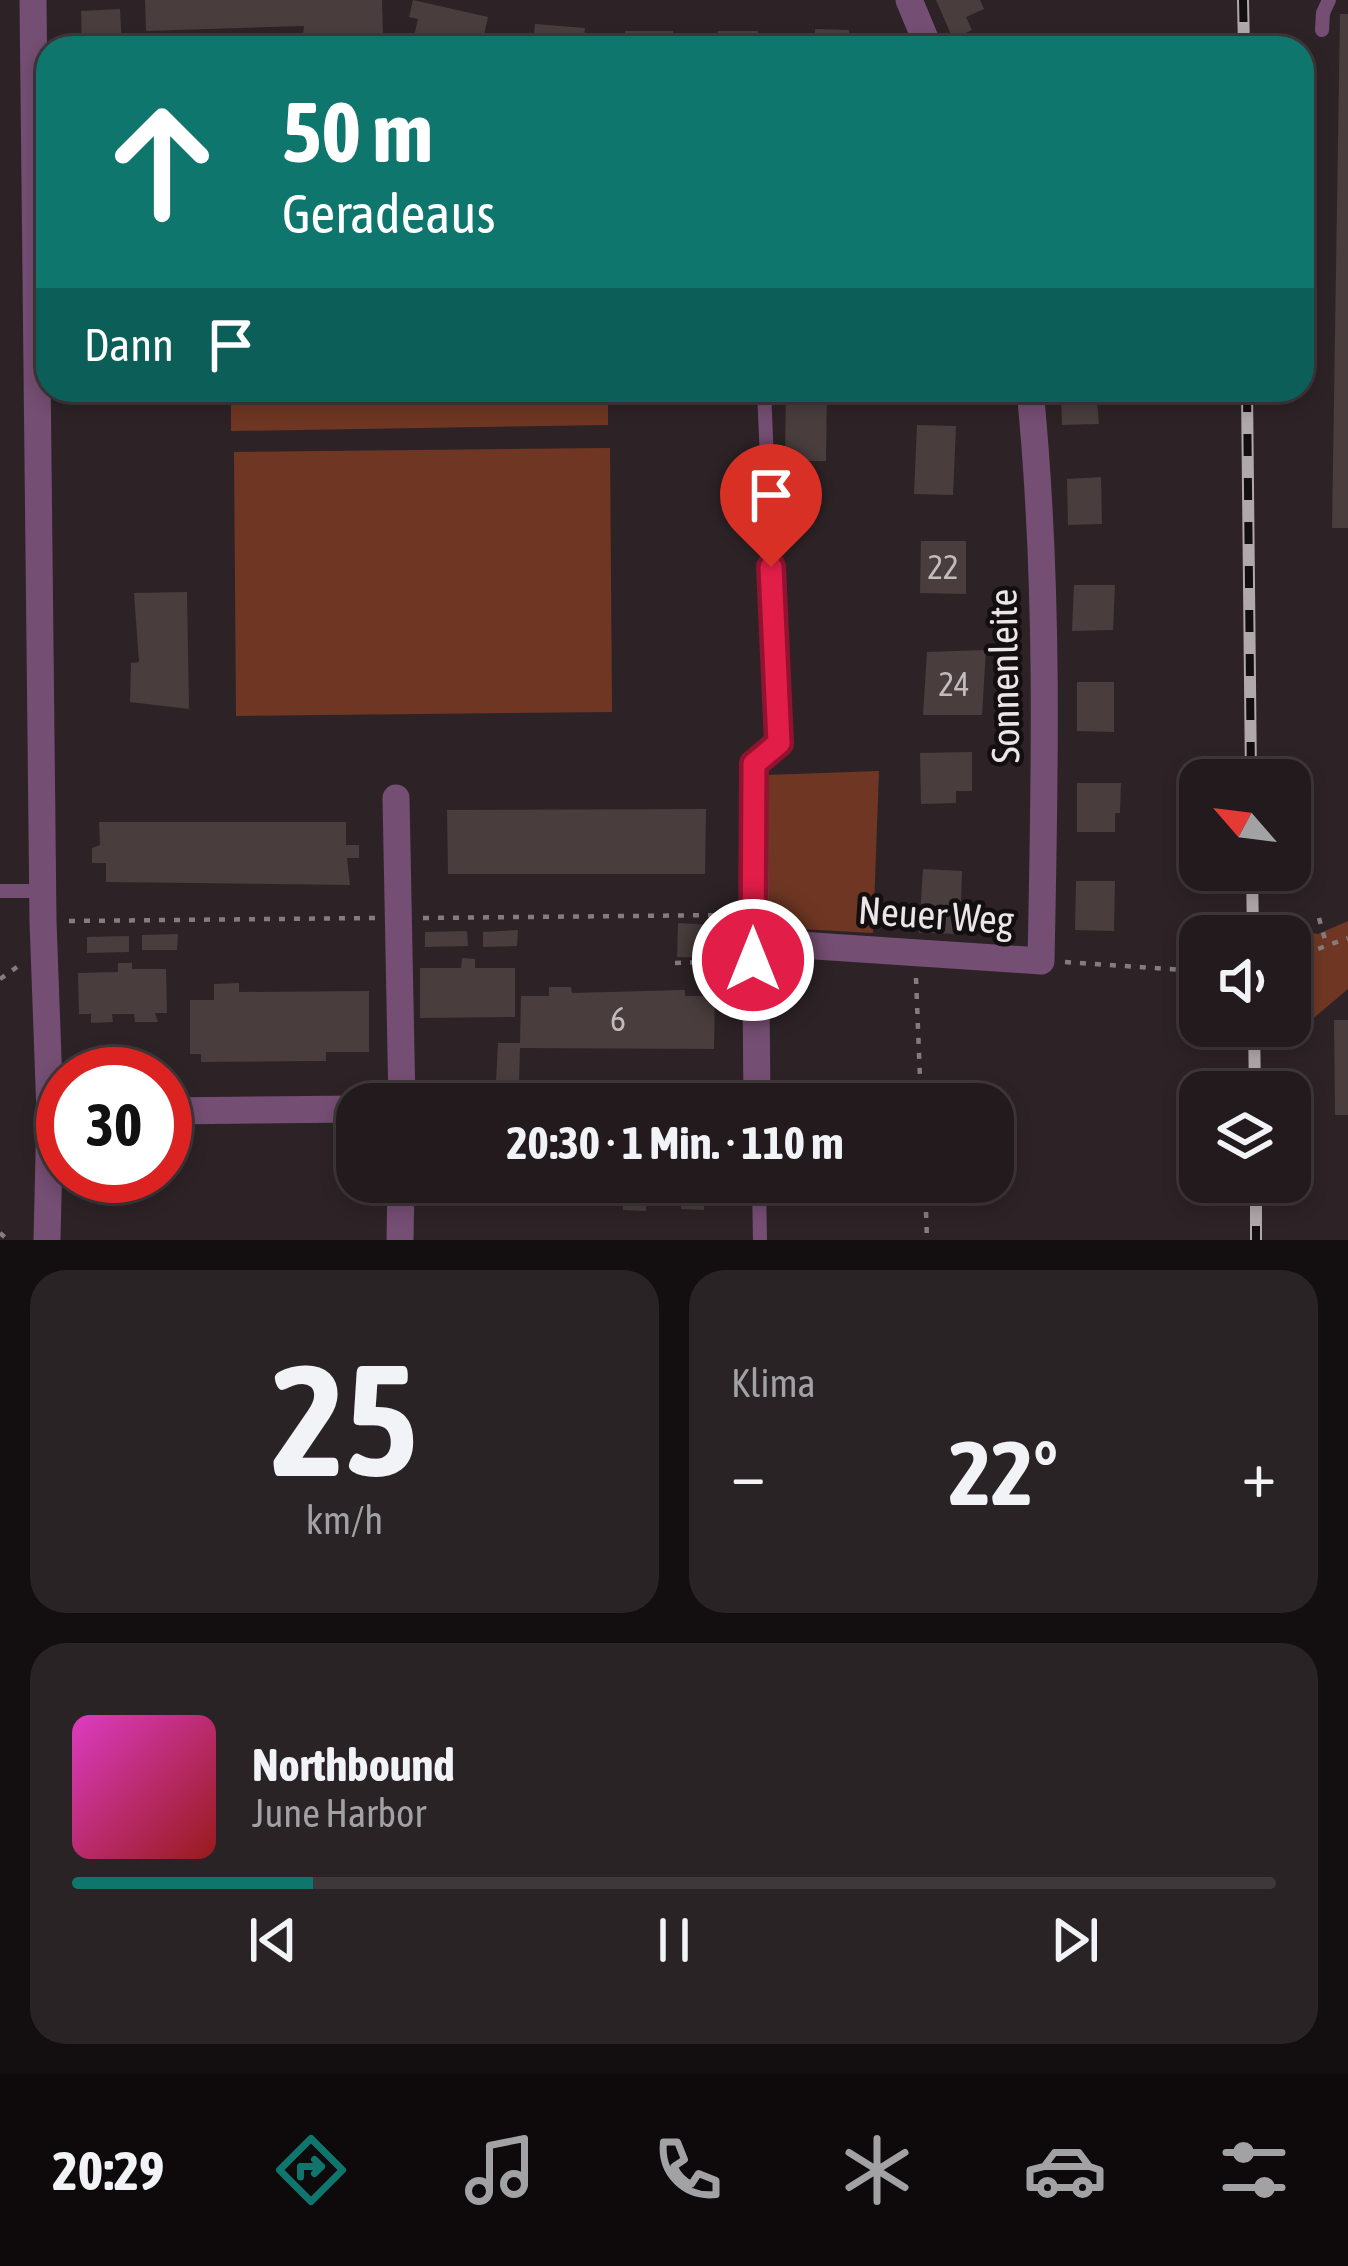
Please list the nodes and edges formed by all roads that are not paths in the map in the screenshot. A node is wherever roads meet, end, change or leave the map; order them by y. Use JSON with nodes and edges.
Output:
{"nodes":[{"id":1,"x":33,"y":0,"type":"edge"},
{"id":2,"x":909,"y":0,"type":"edge"},
{"id":3,"x":1330,"y":0,"type":"edge"},
{"id":4,"x":1322,"y":30,"type":"dead end"},
{"id":5,"x":924,"y":36,"type":"edge"},
{"id":6,"x":36,"y":243,"type":"edge"},
{"id":7,"x":38,"y":402,"type":"edge"},
{"id":8,"x":765,"y":402,"type":"edge"},
{"id":9,"x":1031,"y":402,"type":"edge"},
{"id":10,"x":754,"y":764,"type":"joint"},
{"id":11,"x":396,"y":798,"type":"dead end"},
{"id":12,"x":44,"y":891,"type":"junction"},
{"id":13,"x":0,"y":892,"type":"edge"},
{"id":14,"x":753,"y":951,"type":"junction"},
{"id":15,"x":1041,"y":961,"type":"joint"},
{"id":16,"x":52,"y":1047,"type":"edge"},
{"id":17,"x":401,"y":1083,"type":"edge"},
{"id":18,"x":756,"y":1083,"type":"edge"},
{"id":19,"x":336,"y":1109,"type":"edge"},
{"id":20,"x":192,"y":1111,"type":"edge"},
{"id":21,"x":50,"y":1203,"type":"edge"},
{"id":22,"x":401,"y":1203,"type":"edge"},
{"id":23,"x":759,"y":1203,"type":"edge"},
{"id":24,"x":47,"y":1240,"type":"edge"},
{"id":25,"x":400,"y":1240,"type":"edge"},
{"id":26,"x":760,"y":1240,"type":"edge"}],
"edges":[{"from":1,"to":6,"type":"street"},
{"from":2,"to":5,"type":"street"},
{"from":3,"to":4,"type":"lane"},
{"from":7,"to":12,"type":"street"},
{"from":8,"to":10,"type":"lane"},
{"from":9,"to":15,"type":"street","name":"Sonnenleite"},
{"from":10,"to":14,"type":"street"},
{"from":11,"to":17,"type":"street"},
{"from":12,"to":13,"type":"lane"},
{"from":12,"to":16,"type":"street"},
{"from":14,"to":15,"type":"street","name":"Neuer Weg"},
{"from":14,"to":18,"type":"street"},
{"from":19,"to":20,"type":"street"},
{"from":21,"to":24,"type":"street"},
{"from":22,"to":25,"type":"street"},
{"from":23,"to":26,"type":"lane"}]}
